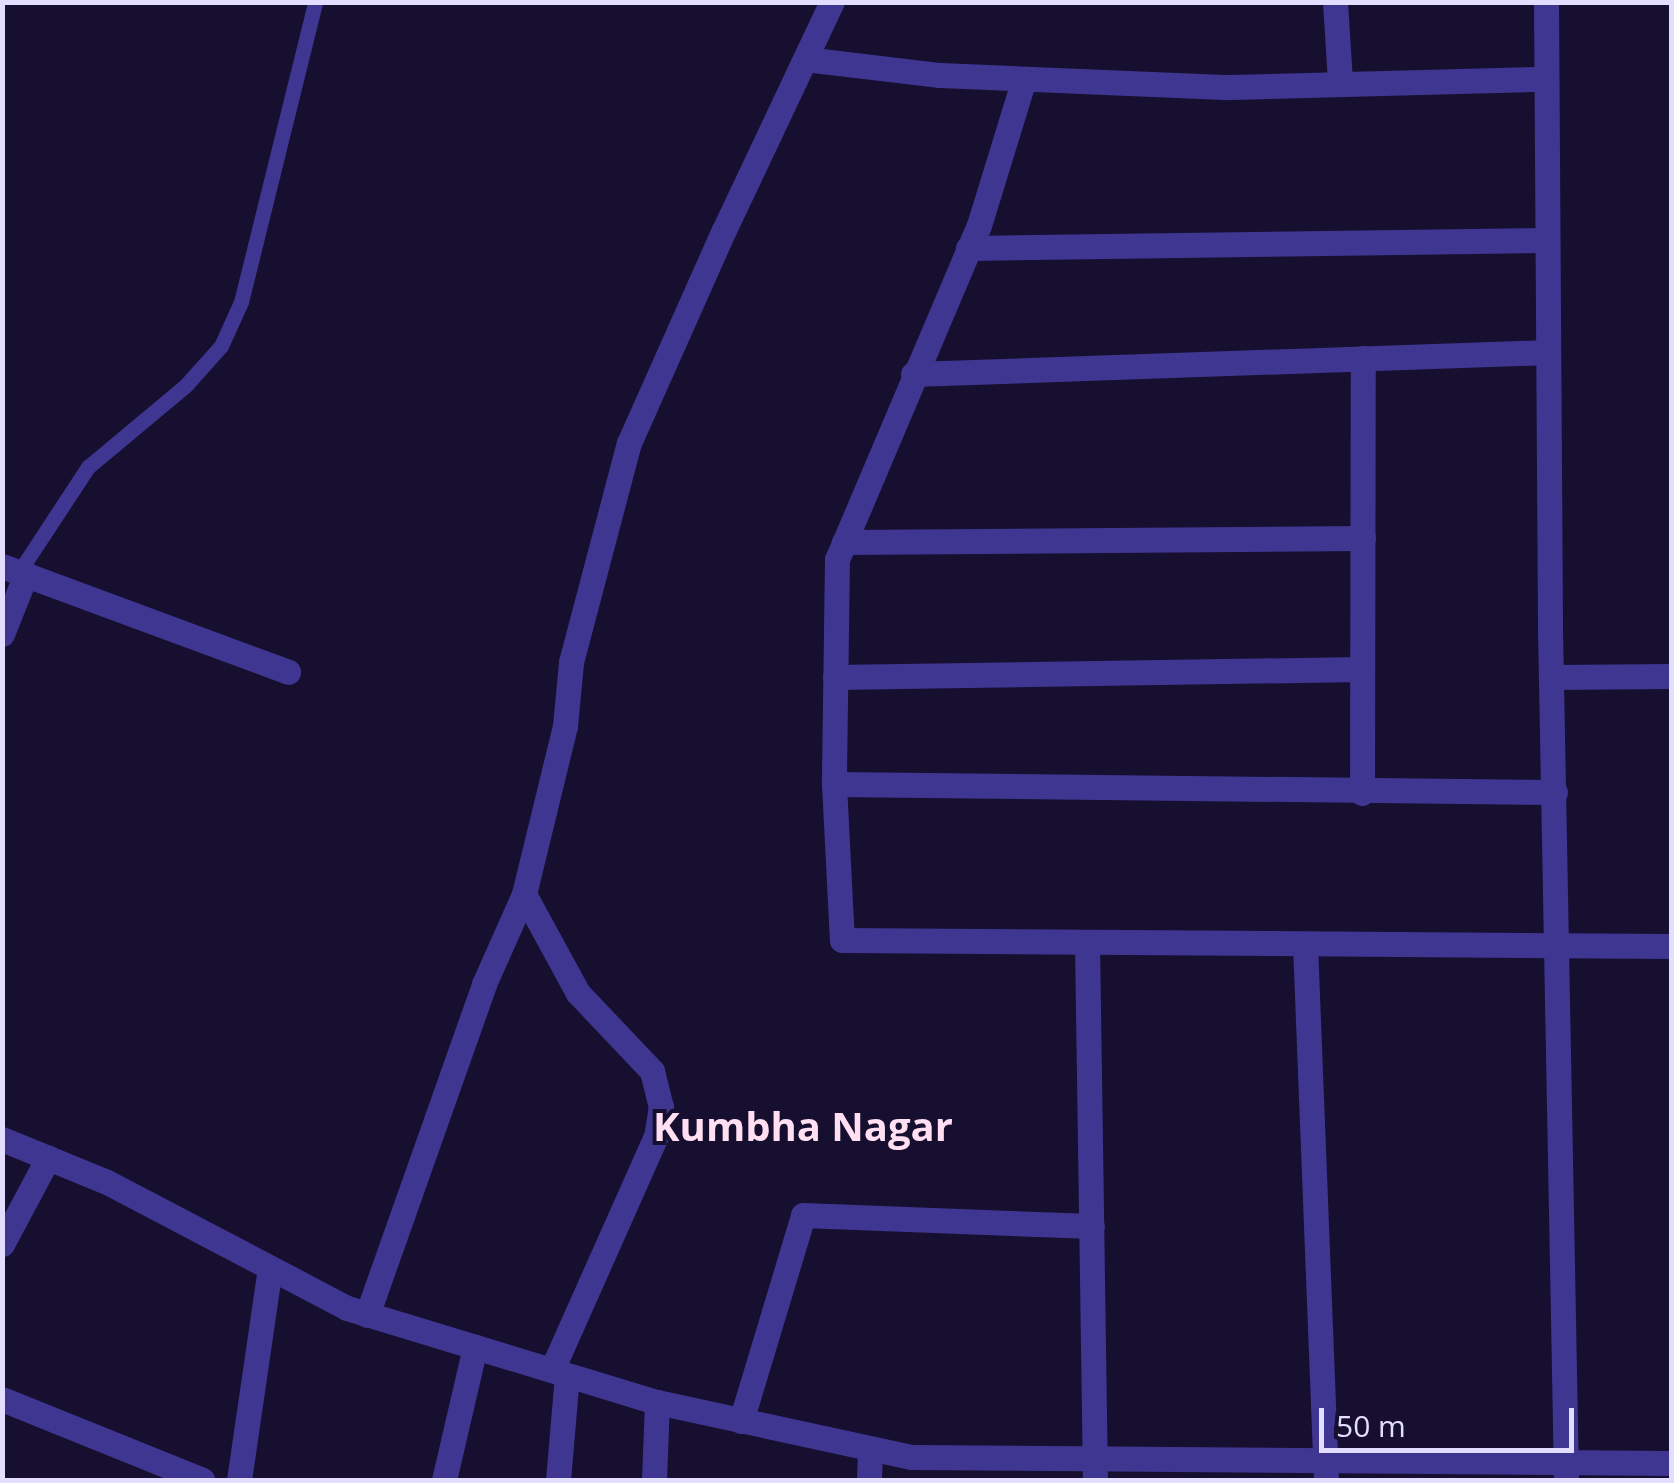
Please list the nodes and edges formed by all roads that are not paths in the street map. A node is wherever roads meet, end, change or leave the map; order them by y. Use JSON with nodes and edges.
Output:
{"nodes":[{"id":1,"x":315,"y":2,"type":"edge"},
{"id":2,"x":832,"y":2,"type":"edge"},
{"id":3,"x":1335,"y":2,"type":"edge"},
{"id":4,"x":1546,"y":2,"type":"edge"},
{"id":5,"x":805,"y":60,"type":"junction"},
{"id":6,"x":1024,"y":78,"type":"junction"},
{"id":7,"x":1546,"y":79,"type":"junction"},
{"id":8,"x":1340,"y":81,"type":"junction"},
{"id":9,"x":1547,"y":240,"type":"junction"},
{"id":10,"x":968,"y":248,"type":"junction"},
{"id":11,"x":1548,"y":352,"type":"junction"},
{"id":12,"x":1363,"y":358,"type":"junction"},
{"id":13,"x":913,"y":374,"type":"junction"},
{"id":14,"x":1363,"y":538,"type":"junction"},
{"id":15,"x":844,"y":542,"type":"junction"},
{"id":16,"x":16,"y":570,"type":"edge"},
{"id":17,"x":2,"y":634,"type":"edge"},
{"id":18,"x":1362,"y":669,"type":"junction"},
{"id":19,"x":288,"y":672,"type":"dead end"},
{"id":20,"x":836,"y":676,"type":"junction"},
{"id":21,"x":1672,"y":676,"type":"edge"},
{"id":22,"x":1552,"y":677,"type":"junction"},
{"id":23,"x":834,"y":784,"type":"junction"},
{"id":24,"x":1554,"y":792,"type":"junction"},
{"id":25,"x":1362,"y":794,"type":"junction"},
{"id":26,"x":524,"y":894,"type":"junction"},
{"id":27,"x":1087,"y":942,"type":"junction"},
{"id":28,"x":1305,"y":944,"type":"junction"},
{"id":29,"x":1558,"y":946,"type":"junction"},
{"id":30,"x":1672,"y":946,"type":"edge"},
{"id":31,"x":2,"y":1138,"type":"edge"},
{"id":32,"x":48,"y":1158,"type":"junction"},
{"id":33,"x":1092,"y":1226,"type":"junction"},
{"id":34,"x":2,"y":1244,"type":"edge"},
{"id":35,"x":270,"y":1268,"type":"junction"},
{"id":36,"x":367,"y":1314,"type":"junction"},
{"id":37,"x":475,"y":1347,"type":"junction"},
{"id":38,"x":560,"y":1373,"type":"junction"},
{"id":39,"x":2,"y":1399,"type":"edge"},
{"id":40,"x":657,"y":1402,"type":"junction"},
{"id":41,"x":741,"y":1421,"type":"junction"},
{"id":42,"x":870,"y":1448,"type":"junction"},
{"id":43,"x":1672,"y":1462,"type":"edge"},
{"id":44,"x":1096,"y":1470,"type":"edge"},
{"id":45,"x":1326,"y":1472,"type":"edge"},
{"id":46,"x":1566,"y":1473,"type":"edge"},
{"id":47,"x":202,"y":1480,"type":"edge"},
{"id":48,"x":239,"y":1480,"type":"edge"},
{"id":49,"x":444,"y":1480,"type":"edge"},
{"id":50,"x":558,"y":1480,"type":"edge"},
{"id":51,"x":654,"y":1480,"type":"edge"},
{"id":52,"x":869,"y":1480,"type":"edge"}],
"edges":[{"from":1,"to":16,"type":"lane"},
{"from":2,"to":5,"type":"street"},
{"from":3,"to":8,"type":"street"},
{"from":4,"to":7,"type":"street"},
{"from":5,"to":6,"type":"street"},
{"from":5,"to":26,"type":"street"},
{"from":6,"to":8,"type":"street"},
{"from":6,"to":10,"type":"street"},
{"from":7,"to":8,"type":"street"},
{"from":7,"to":9,"type":"street"},
{"from":9,"to":10,"type":"street"},
{"from":9,"to":11,"type":"street"},
{"from":10,"to":13,"type":"street"},
{"from":11,"to":12,"type":"street"},
{"from":11,"to":22,"type":"street"},
{"from":12,"to":13,"type":"street"},
{"from":12,"to":14,"type":"street"},
{"from":13,"to":15,"type":"street"},
{"from":14,"to":15,"type":"street"},
{"from":14,"to":18,"type":"street"},
{"from":15,"to":20,"type":"street"},
{"from":16,"to":17,"type":"street"},
{"from":16,"to":19,"type":"street"},
{"from":18,"to":20,"type":"street"},
{"from":18,"to":25,"type":"street"},
{"from":20,"to":23,"type":"street"},
{"from":21,"to":22,"type":"street"},
{"from":22,"to":24,"type":"street"},
{"from":23,"to":25,"type":"street"},
{"from":23,"to":27,"type":"street"},
{"from":24,"to":25,"type":"street"},
{"from":24,"to":29,"type":"street"},
{"from":26,"to":36,"type":"street"},
{"from":26,"to":38,"type":"street"},
{"from":27,"to":28,"type":"street"},
{"from":27,"to":33,"type":"street"},
{"from":28,"to":29,"type":"street"},
{"from":28,"to":45,"type":"street"},
{"from":29,"to":30,"type":"street"},
{"from":29,"to":46,"type":"street"},
{"from":31,"to":32,"type":"street"},
{"from":32,"to":34,"type":"street"},
{"from":32,"to":35,"type":"street"},
{"from":33,"to":41,"type":"street"},
{"from":33,"to":44,"type":"street"},
{"from":35,"to":36,"type":"street"},
{"from":35,"to":48,"type":"street"},
{"from":36,"to":37,"type":"street"},
{"from":37,"to":38,"type":"street"},
{"from":37,"to":49,"type":"street"},
{"from":38,"to":40,"type":"street"},
{"from":38,"to":50,"type":"street"},
{"from":39,"to":47,"type":"street"},
{"from":40,"to":41,"type":"street"},
{"from":40,"to":51,"type":"street"},
{"from":41,"to":42,"type":"street"},
{"from":42,"to":44,"type":"street"},
{"from":42,"to":52,"type":"street"},
{"from":43,"to":46,"type":"street"},
{"from":44,"to":45,"type":"street"},
{"from":45,"to":46,"type":"street"}]}
